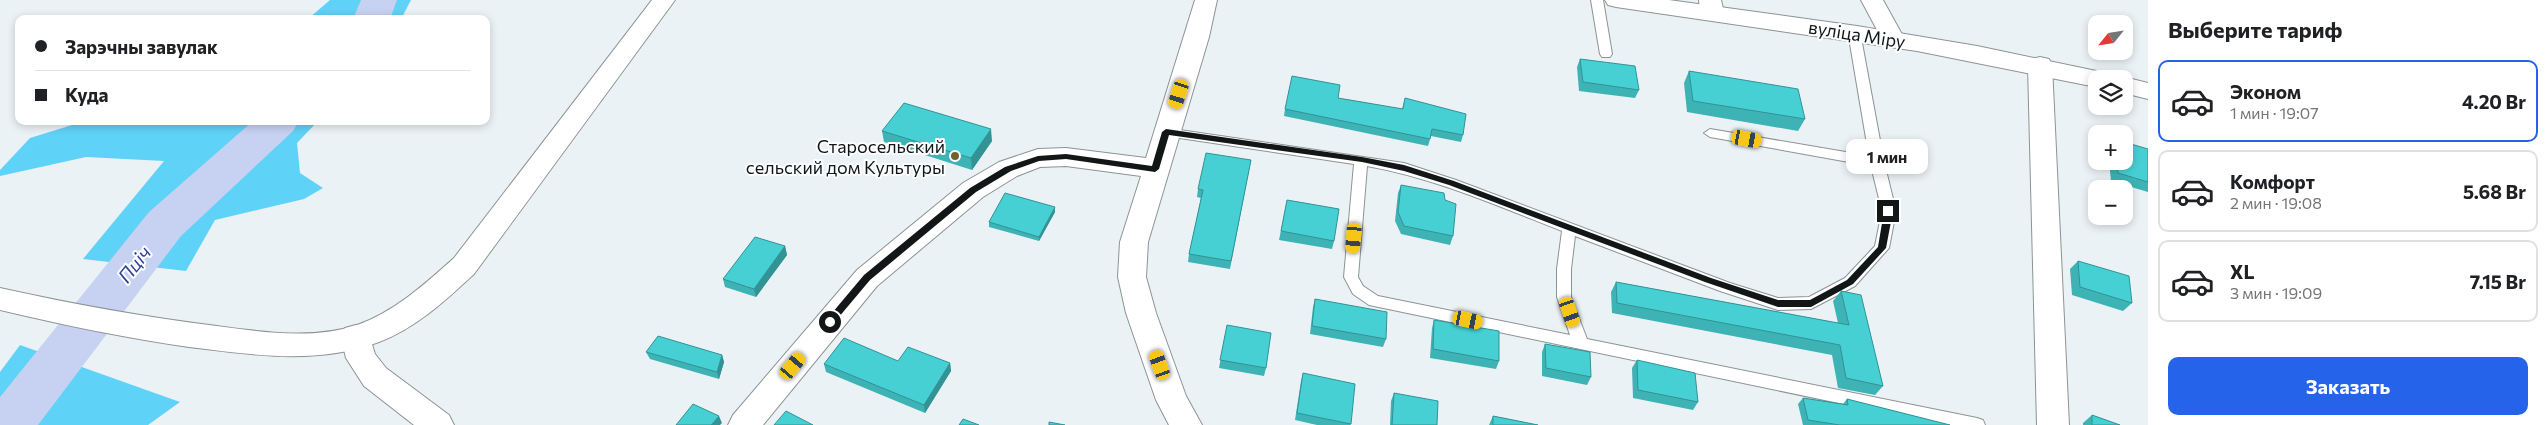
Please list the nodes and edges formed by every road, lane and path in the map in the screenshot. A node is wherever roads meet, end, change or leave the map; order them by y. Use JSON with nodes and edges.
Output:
{"nodes":[{"id":1,"x":664,"y":0,"type":"edge"},
{"id":2,"x":1206,"y":0,"type":"edge"},
{"id":3,"x":1597,"y":0,"type":"edge"},
{"id":4,"x":1616,"y":0,"type":"edge"},
{"id":5,"x":1872,"y":0,"type":"edge"},
{"id":6,"x":1711,"y":6,"type":"edge"},
{"id":7,"x":1854,"y":32,"type":"junction"},
{"id":8,"x":1892,"y":38,"type":"junction"},
{"id":9,"x":1606,"y":54,"type":"dead end"},
{"id":10,"x":2040,"y":65,"type":"junction"},
{"id":11,"x":2088,"y":77,"type":"edge"},
{"id":12,"x":2133,"y":87,"type":"edge"},
{"id":13,"x":2148,"y":91,"type":"edge"},
{"id":14,"x":1166,"y":132,"type":"junction"},
{"id":15,"x":1710,"y":133,"type":"dead end"},
{"id":16,"x":1362,"y":160,"type":"junction"},
{"id":17,"x":1877,"y":162,"type":"junction"},
{"id":18,"x":1155,"y":169,"type":"junction"},
{"id":19,"x":1569,"y":228,"type":"junction"},
{"id":20,"x":0,"y":298,"type":"edge"},
{"id":21,"x":356,"y":337,"type":"junction"},
{"id":22,"x":1581,"y":344,"type":"junction"},
{"id":23,"x":438,"y":425,"type":"edge"},
{"id":24,"x":744,"y":425,"type":"edge"},
{"id":25,"x":1186,"y":425,"type":"edge"},
{"id":26,"x":1977,"y":425,"type":"edge"},
{"id":27,"x":2053,"y":425,"type":"edge"}],
"edges":[{"from":1,"to":21,"type":"street"},
{"from":2,"to":14,"type":"street"},
{"from":3,"to":9,"type":"lane"},
{"from":4,"to":6,"type":"street","name":"вуліца Міру"},
{"from":5,"to":8,"type":"street"},
{"from":6,"to":7,"type":"street","name":"вуліца Міру"},
{"from":7,"to":8,"type":"street","name":"вуліца Міру"},
{"from":7,"to":17,"type":"lane"},
{"from":8,"to":10,"type":"street","name":"вуліца Міру"},
{"from":10,"to":11,"type":"street","name":"вуліца Міру"},
{"from":10,"to":27,"type":"street"},
{"from":12,"to":13,"type":"street"},
{"from":14,"to":16,"type":"lane"},
{"from":14,"to":18,"type":"street"},
{"from":15,"to":17,"type":"lane"},
{"from":16,"to":19,"type":"lane"},
{"from":16,"to":22,"type":"lane"},
{"from":17,"to":19,"type":"lane"},
{"from":18,"to":24,"type":"street"},
{"from":18,"to":25,"type":"street"},
{"from":19,"to":22,"type":"lane"},
{"from":20,"to":21,"type":"street"},
{"from":21,"to":23,"type":"street"},
{"from":22,"to":26,"type":"lane"}]}
